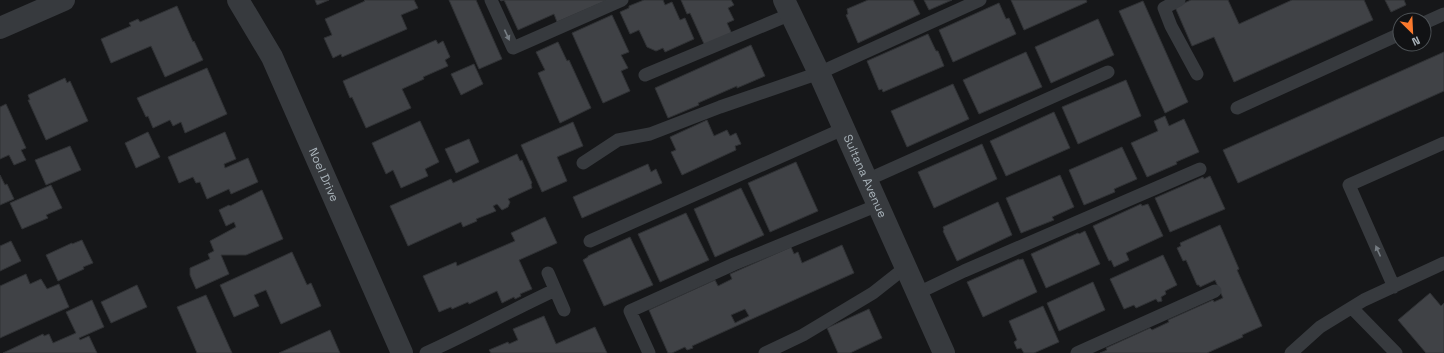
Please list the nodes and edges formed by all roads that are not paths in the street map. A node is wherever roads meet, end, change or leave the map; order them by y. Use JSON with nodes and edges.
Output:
{"nodes":[{"id":1,"x":64,"y":0,"type":"edge"},
{"id":2,"x":238,"y":0,"type":"edge"},
{"id":3,"x":491,"y":0,"type":"edge"},
{"id":4,"x":622,"y":0,"type":"edge"},
{"id":5,"x":980,"y":0,"type":"edge"},
{"id":6,"x":1179,"y":0,"type":"edge"},
{"id":7,"x":788,"y":7,"type":"edge"},
{"id":8,"x":1444,"y":14,"type":"edge"},
{"id":9,"x":1432,"y":19,"type":"edge"},
{"id":10,"x":0,"y":28,"type":"edge"},
{"id":11,"x":1392,"y":38,"type":"edge"},
{"id":12,"x":1108,"y":72,"type":"dead end"},
{"id":13,"x":819,"y":73,"type":"junction"},
{"id":14,"x":1197,"y":74,"type":"dead end"},
{"id":15,"x":645,"y":75,"type":"dead end"},
{"id":16,"x":1237,"y":108,"type":"dead end"},
{"id":17,"x":844,"y":129,"type":"junction"},
{"id":18,"x":1444,"y":143,"type":"edge"},
{"id":19,"x":583,"y":163,"type":"dead end"},
{"id":20,"x":1200,"y":169,"type":"dead end"},
{"id":21,"x":866,"y":180,"type":"junction"},
{"id":22,"x":878,"y":205,"type":"junction"},
{"id":23,"x":590,"y":242,"type":"dead end"},
{"id":24,"x":1444,"y":263,"type":"edge"},
{"id":25,"x":906,"y":267,"type":"junction"},
{"id":26,"x":548,"y":273,"type":"dead end"},
{"id":27,"x":1394,"y":287,"type":"junction"},
{"id":28,"x":555,"y":290,"type":"junction"},
{"id":29,"x":1215,"y":291,"type":"dead end"},
{"id":30,"x":918,"y":293,"type":"junction"},
{"id":31,"x":1352,"y":308,"type":"junction"},
{"id":32,"x":564,"y":310,"type":"dead end"},
{"id":33,"x":402,"y":353,"type":"edge"},
{"id":34,"x":426,"y":353,"type":"edge"},
{"id":35,"x":649,"y":353,"type":"edge"},
{"id":36,"x":765,"y":353,"type":"edge"},
{"id":37,"x":944,"y":353,"type":"edge"},
{"id":38,"x":1077,"y":353,"type":"edge"},
{"id":39,"x":1291,"y":353,"type":"edge"},
{"id":40,"x":1396,"y":353,"type":"edge"}],
"edges":[{"from":1,"to":10,"type":"street"},
{"from":2,"to":33,"type":"street","name":"Noel Drive"},
{"from":3,"to":4,"type":"lane","one_way":true},
{"from":5,"to":13,"type":"lane"},
{"from":6,"to":14,"type":"lane"},
{"from":7,"to":13,"type":"street","name":"Sultana Avenue"},
{"from":7,"to":15,"type":"lane"},
{"from":8,"to":9,"type":"lane"},
{"from":11,"to":16,"type":"lane"},
{"from":12,"to":21,"type":"lane"},
{"from":13,"to":17,"type":"street","name":"Sultana Avenue"},
{"from":13,"to":19,"type":"lane"},
{"from":17,"to":21,"type":"street","name":"Sultana Avenue"},
{"from":17,"to":23,"type":"lane"},
{"from":27,"to":18,"type":"lane","one_way":true},
{"from":20,"to":30,"type":"lane"},
{"from":21,"to":22,"type":"street","name":"Sultana Avenue"},
{"from":22,"to":25,"type":"street","name":"Sultana Avenue"},
{"from":22,"to":35,"type":"lane"},
{"from":24,"to":27,"type":"lane"},
{"from":25,"to":30,"type":"street","name":"Sultana Avenue"},
{"from":25,"to":36,"type":"lane"},
{"from":26,"to":28,"type":"lane"},
{"from":27,"to":31,"type":"lane"},
{"from":28,"to":32,"type":"lane"},
{"from":28,"to":34,"type":"lane"},
{"from":29,"to":38,"type":"lane"},
{"from":30,"to":37,"type":"street","name":"Sultana Avenue"},
{"from":31,"to":39,"type":"lane"},
{"from":31,"to":40,"type":"lane"}]}
